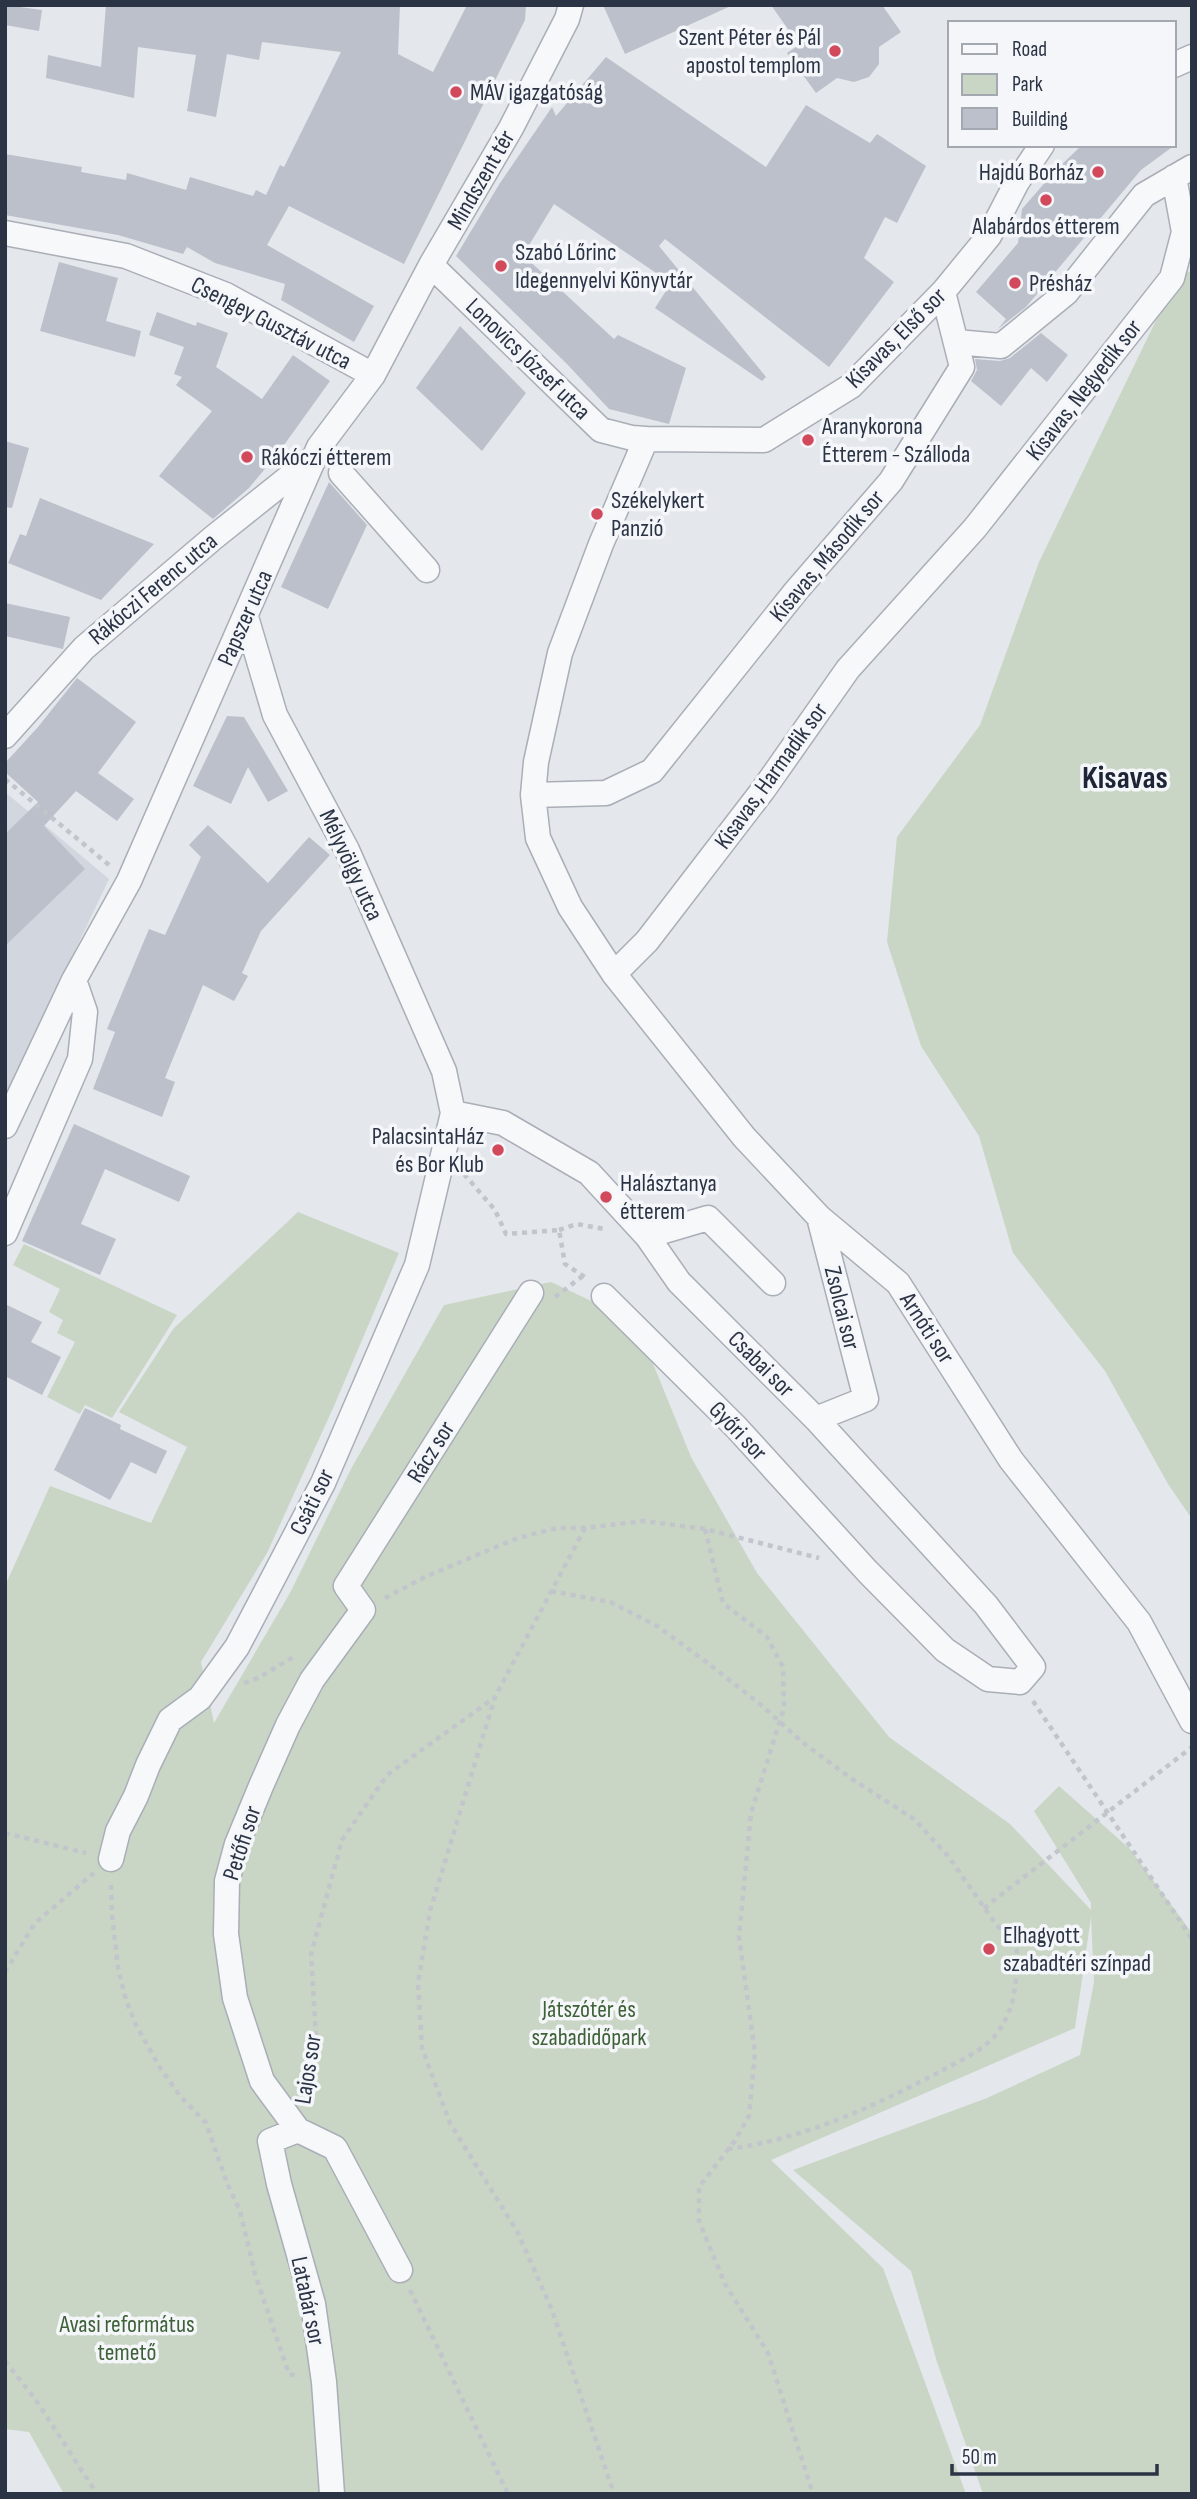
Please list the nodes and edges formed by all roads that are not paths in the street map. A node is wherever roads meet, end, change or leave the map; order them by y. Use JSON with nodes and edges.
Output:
{"nodes":[{"id":1,"x":572,"y":10,"type":"edge"},
{"id":2,"x":1192,"y":57,"type":"edge"},
{"id":3,"x":1176,"y":64,"type":"edge"},
{"id":4,"x":1041,"y":147,"type":"edge"},
{"id":5,"x":1183,"y":172,"type":"edge"},
{"id":6,"x":5,"y":233,"type":"edge"},
{"id":7,"x":431,"y":265,"type":"junction"},
{"id":8,"x":943,"y":292,"type":"junction"},
{"id":9,"x":956,"y":342,"type":"junction"},
{"id":10,"x":373,"y":375,"type":"junction"},
{"id":11,"x":646,"y":439,"type":"junction"},
{"id":12,"x":315,"y":456,"type":"junction"},
{"id":13,"x":341,"y":473,"type":"dead end"},
{"id":14,"x":427,"y":570,"type":"dead end"},
{"id":15,"x":929,"y":579,"type":"joint"},
{"id":16,"x":246,"y":617,"type":"junction"},
{"id":17,"x":5,"y":736,"type":"edge"},
{"id":18,"x":533,"y":794,"type":"junction"},
{"id":19,"x":614,"y":974,"type":"junction"},
{"id":20,"x":74,"y":980,"type":"junction"},
{"id":21,"x":453,"y":1114,"type":"junction"},
{"id":22,"x":5,"y":1126,"type":"edge"},
{"id":23,"x":819,"y":1217,"type":"junction"},
{"id":24,"x":5,"y":1233,"type":"edge"},
{"id":25,"x":647,"y":1236,"type":"junction"},
{"id":26,"x":773,"y":1283,"type":"dead end"},
{"id":27,"x":541,"y":1296,"type":"road end"},
{"id":28,"x":604,"y":1296,"type":"road end"},
{"id":29,"x":816,"y":1419,"type":"junction"},
{"id":30,"x":363,"y":1609,"type":"joint"},
{"id":31,"x":1027,"y":1675,"type":"joint"},
{"id":32,"x":1192,"y":1721,"type":"edge"},
{"id":33,"x":111,"y":1859,"type":"road end"},
{"id":34,"x":298,"y":2130,"type":"junction"},
{"id":35,"x":400,"y":2270,"type":"road end"},
{"id":36,"x":332,"y":2494,"type":"edge"}],
"edges":[{"from":1,"to":7,"type":"street","name":"Mindszent tér"},
{"from":2,"to":3,"type":"street"},
{"from":4,"to":8,"type":"street","name":"Kisavas, Első sor"},
{"from":5,"to":9,"type":"street"},
{"from":5,"to":15,"type":"street","name":"Kisavas, Negyedik sor"},
{"from":6,"to":10,"type":"street","name":"Csengey Gusztáv utca"},
{"from":7,"to":10,"type":"street","name":"Papszer utca"},
{"from":7,"to":11,"type":"street","name":"Lonovics József utca"},
{"from":8,"to":9,"type":"street","name":"Kisavas, Második sor"},
{"from":8,"to":11,"type":"street","name":"Kisavas, Első sor"},
{"from":9,"to":18,"type":"street","name":"Kisavas, Második sor"},
{"from":10,"to":12,"type":"street","name":"Papszer utca"},
{"from":11,"to":18,"type":"street"},
{"from":12,"to":16,"type":"street","name":"Papszer utca"},
{"from":12,"to":17,"type":"street","name":"Rákóczi Ferenc utca"},
{"from":13,"to":14,"type":"street"},
{"from":15,"to":19,"type":"street","name":"Kisavas, Harmadik sor"},
{"from":16,"to":20,"type":"street","name":"Papszer utca"},
{"from":16,"to":21,"type":"street","name":"Mélyvölgy utca"},
{"from":18,"to":19,"type":"street"},
{"from":19,"to":23,"type":"street","name":"Arnóti sor"},
{"from":20,"to":22,"type":"street","name":"Papszer utca"},
{"from":20,"to":24,"type":"street"},
{"from":21,"to":25,"type":"street","name":"Csabai sor"},
{"from":21,"to":33,"type":"street","name":"Csáti sor"},
{"from":23,"to":29,"type":"street","name":"Zsolcai sor"},
{"from":23,"to":32,"type":"street","name":"Arnóti sor"},
{"from":25,"to":26,"type":"street"},
{"from":25,"to":29,"type":"street","name":"Csabai sor"},
{"from":27,"to":30,"type":"street","name":"Rácz sor"},
{"from":28,"to":31,"type":"street","name":"Győri sor"},
{"from":29,"to":31,"type":"street","name":"Csabai sor"},
{"from":30,"to":34,"type":"street","name":"Petőfi sor"},
{"from":34,"to":35,"type":"street","name":"Lajos sor"},
{"from":34,"to":36,"type":"street","name":"Latabár sor"}]}
